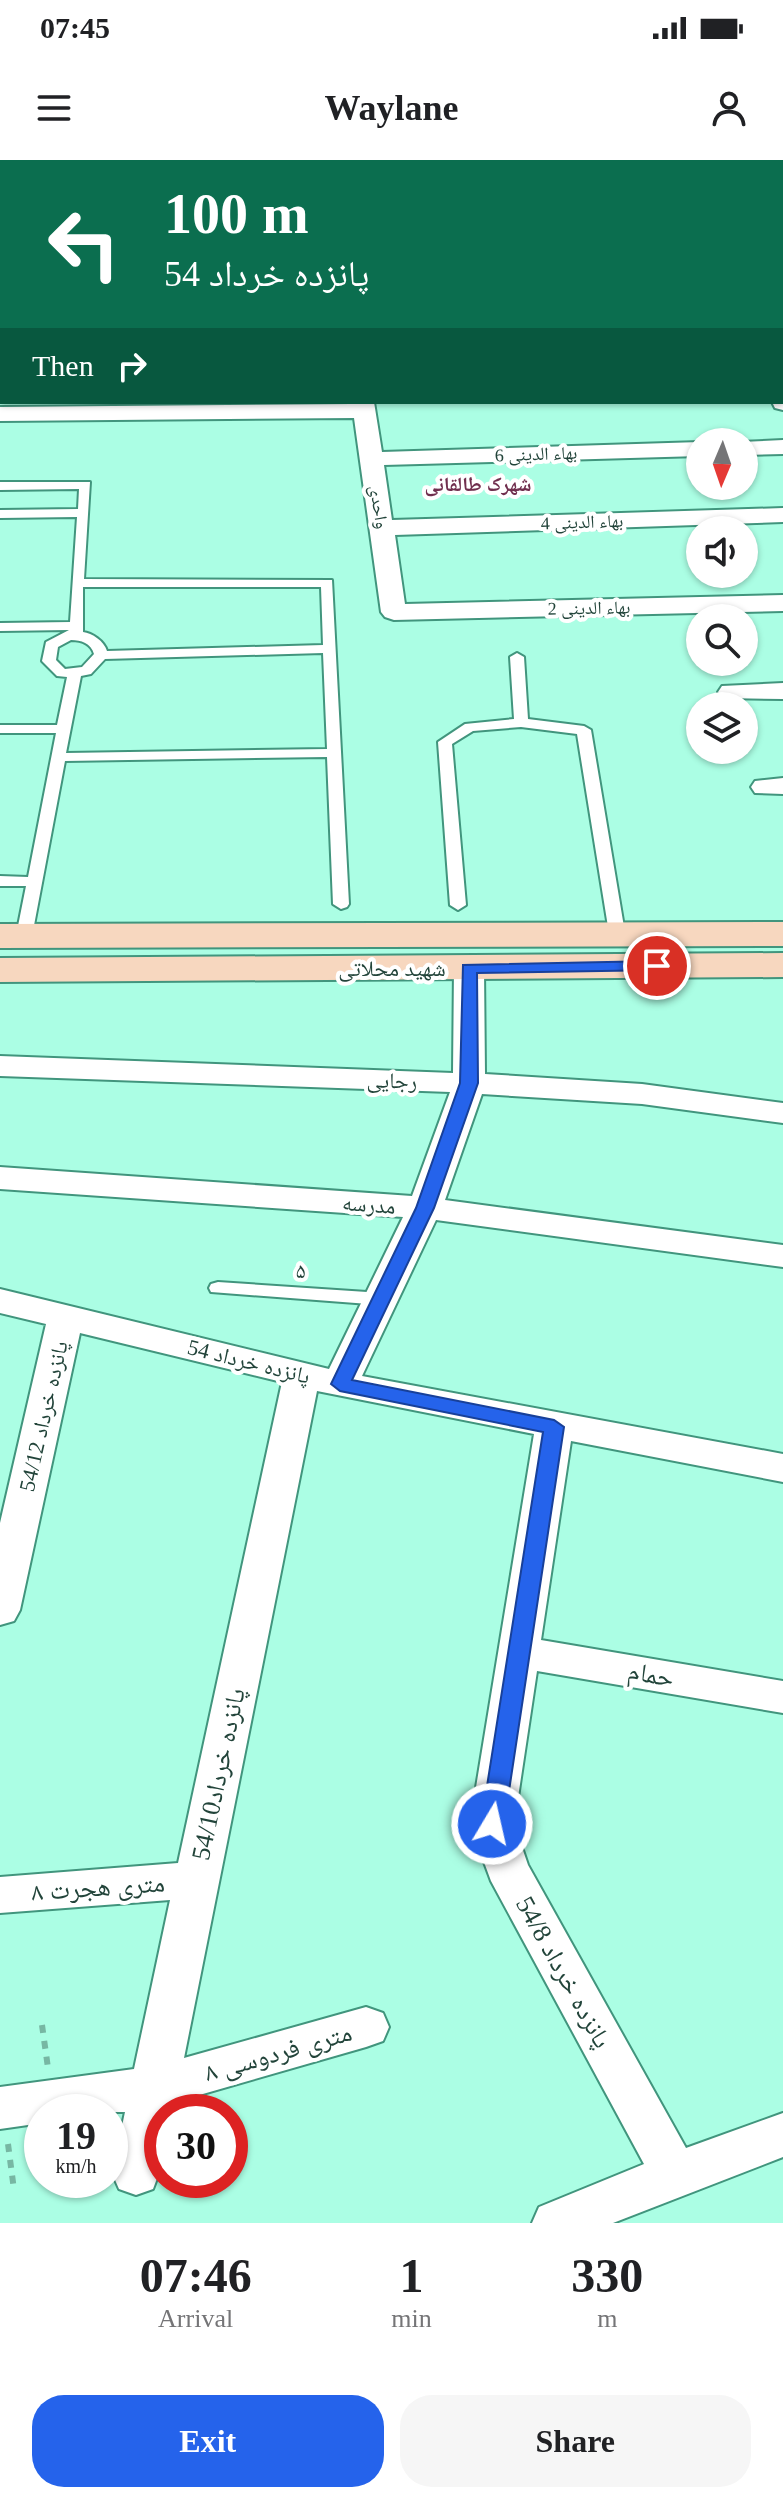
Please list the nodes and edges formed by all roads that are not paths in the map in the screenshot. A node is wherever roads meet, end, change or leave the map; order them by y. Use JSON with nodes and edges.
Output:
{"nodes":[{"id":1,"x":363,"y":406,"type":"edge"},
{"id":2,"x":0,"y":414,"type":"edge"},
{"id":3,"x":783,"y":447,"type":"edge"},
{"id":4,"x":758,"y":448,"type":"edge"},
{"id":5,"x":686,"y":449,"type":"edge"},
{"id":6,"x":371,"y":459,"type":"junction"},
{"id":7,"x":0,"y":486,"type":"edge"},
{"id":8,"x":84,"y":513,"type":"junction"},
{"id":9,"x":0,"y":514,"type":"edge"},
{"id":10,"x":783,"y":515,"type":"edge"},
{"id":11,"x":382,"y":528,"type":"junction"},
{"id":12,"x":77,"y":583,"type":"junction"},
{"id":13,"x":783,"y":603,"type":"edge"},
{"id":14,"x":394,"y":612,"type":"joint"},
{"id":15,"x":0,"y":627,"type":"edge"},
{"id":16,"x":77,"y":631,"type":"junction"},
{"id":17,"x":330,"y":649,"type":"junction"},
{"id":18,"x":101,"y":655,"type":"junction"},
{"id":19,"x":517,"y":657,"type":"dead end"},
{"id":20,"x":74,"y":674,"type":"junction"},
{"id":21,"x":783,"y":691,"type":"edge"},
{"id":22,"x":731,"y":692,"type":"dead end"},
{"id":23,"x":521,"y":723,"type":"junction"},
{"id":24,"x":0,"y":729,"type":"edge"},
{"id":25,"x":64,"y":729,"type":"junction"},
{"id":26,"x":334,"y":753,"type":"junction"},
{"id":27,"x":59,"y":757,"type":"junction"},
{"id":28,"x":0,"y":881,"type":"edge"},
{"id":29,"x":36,"y":882,"type":"junction"},
{"id":30,"x":341,"y":904,"type":"dead end"},
{"id":31,"x":458,"y":905,"type":"dead end"},
{"id":32,"x":617,"y":933,"type":"junction"},
{"id":33,"x":783,"y":934,"type":"edge"},
{"id":34,"x":12,"y":936,"type":"edge"},
{"id":35,"x":783,"y":965,"type":"edge"},
{"id":36,"x":469,"y":968,"type":"junction"},
{"id":37,"x":0,"y":970,"type":"edge"},
{"id":38,"x":0,"y":1066,"type":"edge"},
{"id":39,"x":469,"y":1083,"type":"junction"},
{"id":40,"x":783,"y":1113,"type":"edge"},
{"id":41,"x":0,"y":1178,"type":"edge"},
{"id":42,"x":425,"y":1208,"type":"junction"},
{"id":43,"x":783,"y":1256,"type":"edge"},
{"id":44,"x":218,"y":1288,"type":"dead end"},
{"id":45,"x":382,"y":1299,"type":"junction"},
{"id":46,"x":0,"y":1301,"type":"edge"},
{"id":47,"x":66,"y":1315,"type":"junction"},
{"id":48,"x":321,"y":1380,"type":"junction"},
{"id":49,"x":554,"y":1427,"type":"junction"},
{"id":50,"x":783,"y":1468,"type":"edge"},
{"id":51,"x":15,"y":1477,"type":"edge"},
{"id":52,"x":2,"y":1592,"type":"edge"},
{"id":53,"x":519,"y":1652,"type":"junction"},
{"id":54,"x":783,"y":1697,"type":"edge"},
{"id":55,"x":196,"y":1880,"type":"junction"},
{"id":56,"x":0,"y":1895,"type":"edge"},
{"id":57,"x":366,"y":2027,"type":"dead end"},
{"id":58,"x":154,"y":2087,"type":"junction"},
{"id":59,"x":2,"y":2107,"type":"edge"},
{"id":60,"x":780,"y":2142,"type":"edge"},
{"id":61,"x":136,"y":2173,"type":"dead end"},
{"id":62,"x":675,"y":2174,"type":"junction"},
{"id":63,"x":557,"y":2223,"type":"edge"}],
"edges":[{"from":1,"to":2,"type":"street"},
{"from":1,"to":6,"type":"street","name":"واحدی"},
{"from":3,"to":4,"type":"street"},
{"from":5,"to":6,"type":"street","name":"بهاء الدینی 6"},
{"from":6,"to":11,"type":"street","name":"واحدی"},
{"from":7,"to":8,"type":"lane"},
{"from":8,"to":9,"type":"lane"},
{"from":8,"to":12,"type":"lane"},
{"from":10,"to":11,"type":"street","name":"بهاء الدینی 4"},
{"from":11,"to":14,"type":"street","name":"واحدی"},
{"from":12,"to":16,"type":"lane"},
{"from":12,"to":17,"type":"lane"},
{"from":13,"to":14,"type":"street","name":"بهاء الدینی 2"},
{"from":15,"to":16,"type":"lane"},
{"from":16,"to":18,"type":"lane"},
{"from":16,"to":20,"type":"lane"},
{"from":17,"to":18,"type":"lane"},
{"from":17,"to":26,"type":"lane"},
{"from":18,"to":20,"type":"lane"},
{"from":19,"to":23,"type":"lane"},
{"from":20,"to":25,"type":"lane"},
{"from":21,"to":22,"type":"street"},
{"from":23,"to":31,"type":"lane"},
{"from":23,"to":32,"type":"lane"},
{"from":24,"to":25,"type":"lane"},
{"from":25,"to":27,"type":"lane"},
{"from":26,"to":27,"type":"lane"},
{"from":26,"to":30,"type":"lane"},
{"from":27,"to":29,"type":"lane"},
{"from":28,"to":29,"type":"lane"},
{"from":29,"to":34,"type":"lane"},
{"from":32,"to":33,"type":"main road","name":"شهید محلاتی"},
{"from":32,"to":34,"type":"main road","name":"شهید محلاتی"},
{"from":35,"to":36,"type":"main road","name":"شهید محلاتی"},
{"from":36,"to":37,"type":"main road","name":"شهید محلاتی"},
{"from":36,"to":39,"type":"street","name":"پانزده خرداد54/10"},
{"from":38,"to":39,"type":"street","name":"رجایی"},
{"from":39,"to":40,"type":"street","name":"رجایی"},
{"from":39,"to":42,"type":"street","name":"پانزده خرداد54/10"},
{"from":41,"to":42,"type":"street","name":"مدرسه"},
{"from":42,"to":43,"type":"street","name":"مدرسه"},
{"from":42,"to":45,"type":"street","name":"پانزده خرداد54/10"},
{"from":44,"to":45,"type":"lane","name":"۵"},
{"from":45,"to":48,"type":"street","name":"پانزده خرداد54/10"},
{"from":46,"to":47,"type":"street","name":"پانزده خرداد 54"},
{"from":47,"to":48,"type":"street","name":"پانزده خرداد 54"},
{"from":47,"to":51,"type":"street","name":"پانزده خرداد 54/12"},
{"from":48,"to":49,"type":"street","name":"پانزده خرداد 54"},
{"from":48,"to":55,"type":"street","name":"پانزده خرداد54/10"},
{"from":49,"to":50,"type":"street","name":"پانزده خرداد 54"},
{"from":49,"to":53,"type":"street","name":"پانزده خرداد 54/8"},
{"from":51,"to":52,"type":"street","name":"پانزده خرداد 54/12"},
{"from":53,"to":54,"type":"street","name":"حمام"},
{"from":53,"to":62,"type":"street","name":"پانزده خرداد 54/8"},
{"from":55,"to":56,"type":"street","name":"۸ متری هجرت"},
{"from":55,"to":58,"type":"street","name":"پانزده خرداد54/10"},
{"from":57,"to":58,"type":"street","name":"۸ متری فردوسی"},
{"from":58,"to":59,"type":"street","name":"۸ متری فردوسی"},
{"from":58,"to":61,"type":"street","name":"پانزده خرداد54/10"},
{"from":60,"to":62,"type":"street"},
{"from":62,"to":63,"type":"street"}]}
